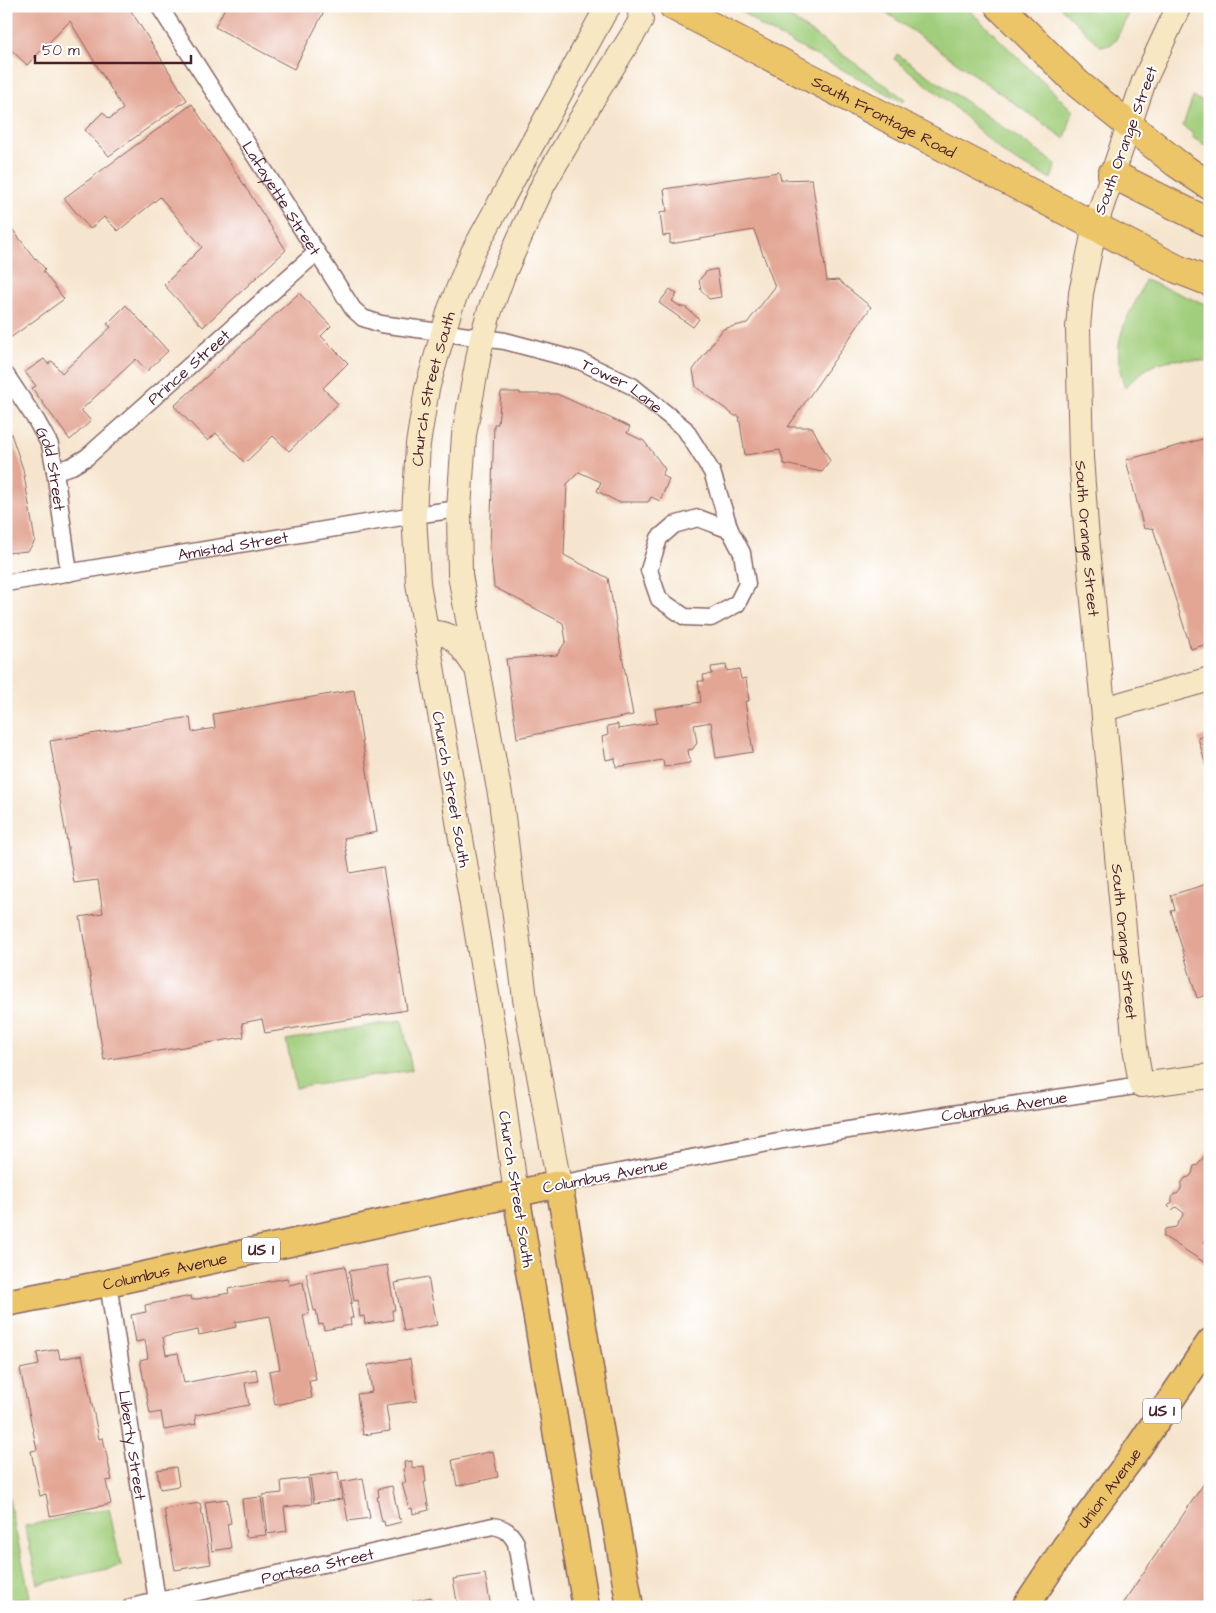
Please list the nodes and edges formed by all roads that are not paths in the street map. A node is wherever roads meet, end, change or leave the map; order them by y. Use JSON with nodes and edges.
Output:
{"nodes":[{"id":1,"x":159,"y":6,"type":"edge"},
{"id":2,"x":609,"y":6,"type":"edge"},
{"id":3,"x":640,"y":6,"type":"edge"},
{"id":4,"x":673,"y":6,"type":"edge"},
{"id":5,"x":1000,"y":6,"type":"edge"},
{"id":6,"x":1179,"y":6,"type":"edge"},
{"id":7,"x":1129,"y":125,"type":"junction"},
{"id":8,"x":1112,"y":174,"type":"junction"},
{"id":9,"x":1210,"y":186,"type":"edge"},
{"id":10,"x":1210,"y":224,"type":"edge"},
{"id":11,"x":1095,"y":226,"type":"junction"},
{"id":12,"x":316,"y":253,"type":"junction"},
{"id":13,"x":1210,"y":282,"type":"edge"},
{"id":14,"x":444,"y":332,"type":"junction"},
{"id":15,"x":482,"y":338,"type":"junction"},
{"id":16,"x":6,"y":374,"type":"edge"},
{"id":17,"x":55,"y":471,"type":"junction"},
{"id":18,"x":459,"y":510,"type":"junction"},
{"id":19,"x":414,"y":515,"type":"junction"},
{"id":20,"x":730,"y":530,"type":"junction"},
{"id":21,"x":69,"y":573,"type":"junction"},
{"id":22,"x":6,"y":583,"type":"edge"},
{"id":23,"x":426,"y":633,"type":"junction"},
{"id":24,"x":478,"y":671,"type":"junction"},
{"id":25,"x":1210,"y":679,"type":"edge"},
{"id":26,"x":1104,"y":709,"type":"junction"},
{"id":27,"x":1210,"y":1076,"type":"edge"},
{"id":28,"x":1141,"y":1085,"type":"junction"},
{"id":29,"x":559,"y":1184,"type":"junction"},
{"id":30,"x":516,"y":1194,"type":"junction"},
{"id":31,"x":108,"y":1282,"type":"junction"},
{"id":32,"x":6,"y":1303,"type":"edge"},
{"id":33,"x":1210,"y":1342,"type":"edge"},
{"id":34,"x":157,"y":1604,"type":"edge"},
{"id":35,"x":131,"y":1607,"type":"edge"},
{"id":36,"x":527,"y":1607,"type":"edge"},
{"id":37,"x":586,"y":1607,"type":"edge"},
{"id":38,"x":630,"y":1607,"type":"edge"},
{"id":39,"x":1026,"y":1607,"type":"edge"}],
"edges":[{"from":1,"to":12,"type":"street","name":"Lafayette Street"},
{"from":2,"to":14,"type":"main road","name":"Church Street South"},
{"from":3,"to":15,"type":"main road"},
{"from":4,"to":11,"type":"highway","name":"South Frontage Road"},
{"from":5,"to":7,"type":"highway"},
{"from":6,"to":7,"type":"main road","name":"South Orange Street"},
{"from":7,"to":8,"type":"main road","name":"South Orange Street"},
{"from":7,"to":9,"type":"highway"},
{"from":8,"to":10,"type":"highway"},
{"from":8,"to":11,"type":"main road","name":"South Orange Street"},
{"from":11,"to":13,"type":"highway","name":"South Frontage Road"},
{"from":11,"to":26,"type":"main road","name":"South Orange Street"},
{"from":12,"to":14,"type":"street","name":"Lafayette Street"},
{"from":12,"to":17,"type":"street","name":"Prince Street"},
{"from":14,"to":15,"type":"street","name":"Tower Lane"},
{"from":14,"to":19,"type":"main road","name":"Church Street South"},
{"from":15,"to":18,"type":"main road"},
{"from":15,"to":20,"type":"street","name":"Tower Lane"},
{"from":16,"to":17,"type":"street","name":"Gold Street"},
{"from":17,"to":21,"type":"street","name":"Gold Street"},
{"from":18,"to":19,"type":"street","name":"Amistad Street"},
{"from":18,"to":24,"type":"main road"},
{"from":19,"to":21,"type":"street","name":"Amistad Street"},
{"from":19,"to":23,"type":"main road","name":"Church Street South"},
{"from":20,"to":20,"type":"street","name":"Tower Lane"},
{"from":21,"to":22,"type":"street","name":"Amistad Street"},
{"from":23,"to":24,"type":"main road"},
{"from":23,"to":30,"type":"main road","name":"Church Street South"},
{"from":24,"to":29,"type":"main road"},
{"from":25,"to":26,"type":"main road"},
{"from":26,"to":28,"type":"main road","name":"South Orange Street"},
{"from":27,"to":28,"type":"main road","name":"Columbus Avenue"},
{"from":28,"to":29,"type":"street","name":"Columbus Avenue"},
{"from":29,"to":30,"type":"main road","name":"Columbus Avenue","number":"US 1"},
{"from":29,"to":38,"type":"main road"},
{"from":30,"to":31,"type":"main road","name":"Columbus Avenue","number":"US 1"},
{"from":30,"to":37,"type":"main road","name":"Church Street South"},
{"from":31,"to":32,"type":"main road","name":"Columbus Avenue","number":"US 1"},
{"from":31,"to":34,"type":"street","name":"Liberty Street"},
{"from":33,"to":39,"type":"main road","name":"Union Avenue","number":"US 1"},
{"from":34,"to":35,"type":"street","name":"Portsea Street"},
{"from":34,"to":36,"type":"street","name":"Portsea Street"}]}
